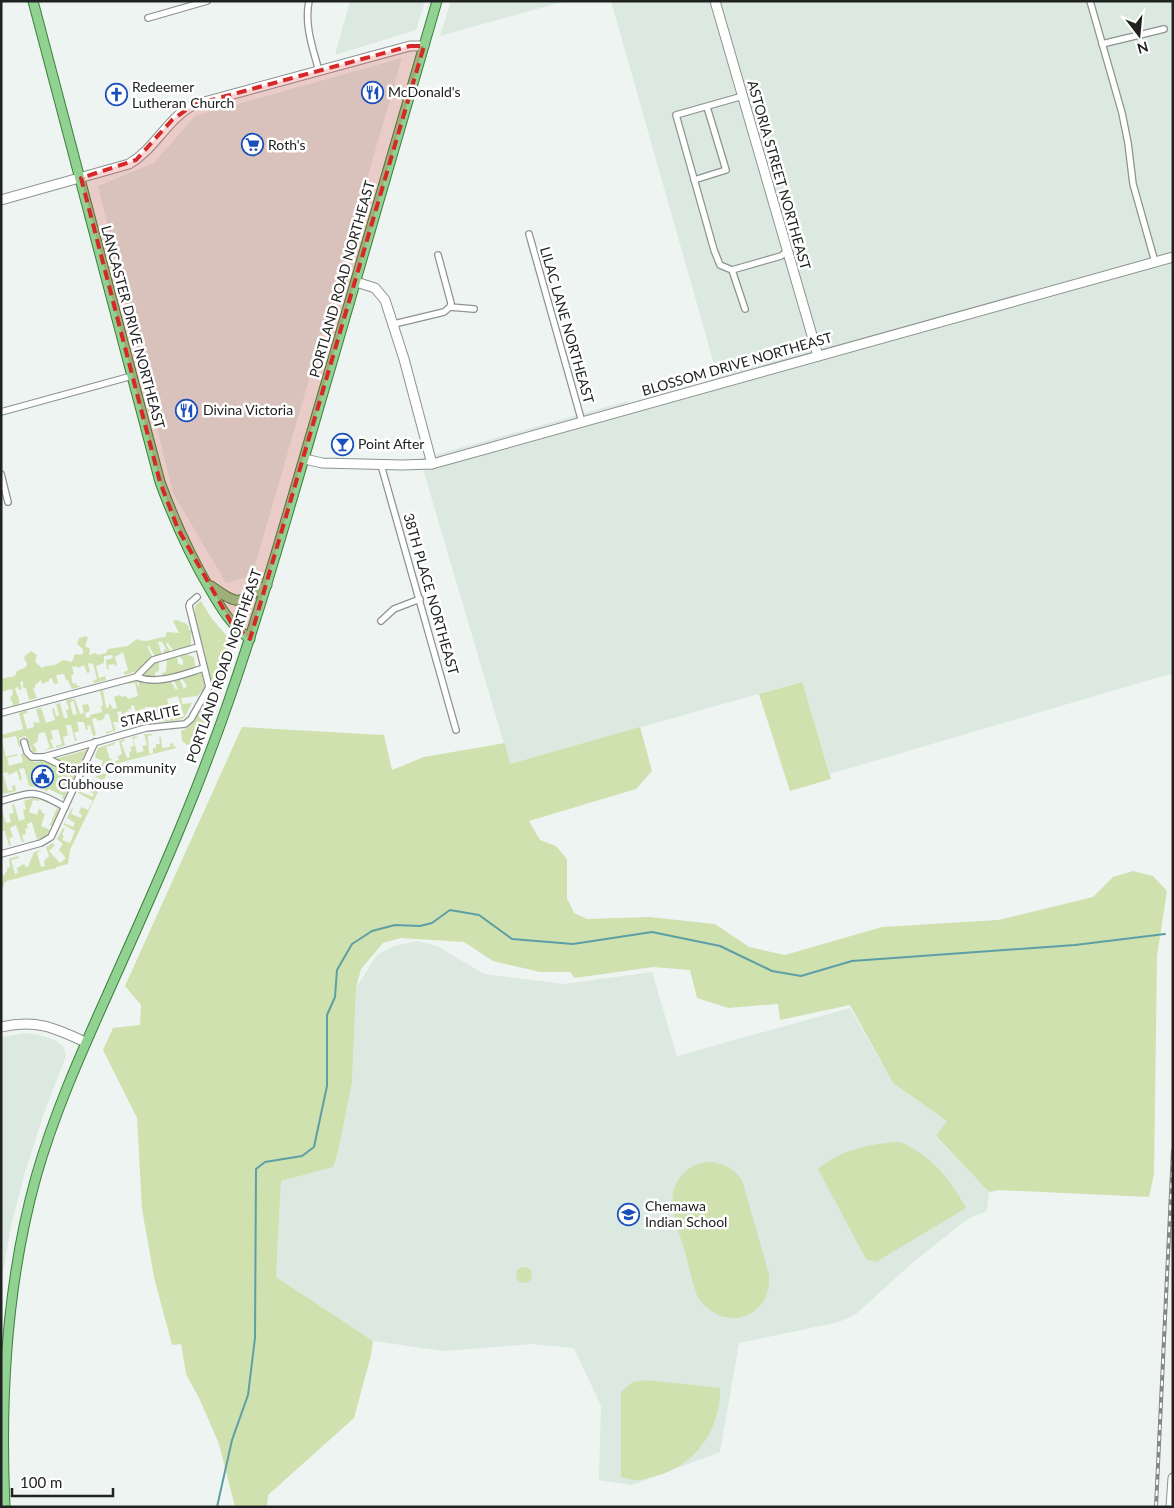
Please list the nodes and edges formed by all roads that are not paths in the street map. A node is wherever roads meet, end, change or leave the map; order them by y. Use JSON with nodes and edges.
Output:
{"nodes":[{"id":1,"x":33,"y":1,"type":"edge"},
{"id":2,"x":183,"y":1,"type":"edge"},
{"id":3,"x":207,"y":1,"type":"edge"},
{"id":4,"x":309,"y":1,"type":"edge"},
{"id":5,"x":438,"y":1,"type":"edge"},
{"id":6,"x":715,"y":1,"type":"edge"},
{"id":7,"x":1090,"y":1,"type":"edge"},
{"id":8,"x":184,"y":8,"type":"junction"},
{"id":9,"x":148,"y":18,"type":"dead end"},
{"id":10,"x":1164,"y":29,"type":"dead end"},
{"id":11,"x":1102,"y":44,"type":"junction"},
{"id":12,"x":424,"y":46,"type":"junction"},
{"id":13,"x":319,"y":71,"type":"junction"},
{"id":14,"x":743,"y":96,"type":"junction"},
{"id":15,"x":707,"y":107,"type":"junction"},
{"id":16,"x":81,"y":178,"type":"junction"},
{"id":17,"x":694,"y":180,"type":"junction"},
{"id":18,"x":1,"y":200,"type":"edge"},
{"id":19,"x":529,"y":234,"type":"dead end"},
{"id":20,"x":786,"y":251,"type":"junction"},
{"id":21,"x":438,"y":256,"type":"dead end"},
{"id":22,"x":1173,"y":257,"type":"edge"},
{"id":23,"x":1155,"y":262,"type":"junction"},
{"id":24,"x":732,"y":270,"type":"junction"},
{"id":25,"x":356,"y":282,"type":"junction"},
{"id":26,"x":450,"y":307,"type":"junction"},
{"id":27,"x":745,"y":308,"type":"dead end"},
{"id":28,"x":474,"y":309,"type":"dead end"},
{"id":29,"x":394,"y":324,"type":"junction"},
{"id":30,"x":818,"y":356,"type":"junction"},
{"id":31,"x":132,"y":376,"type":"junction"},
{"id":32,"x":1,"y":412,"type":"edge"},
{"id":33,"x":582,"y":422,"type":"junction"},
{"id":34,"x":305,"y":459,"type":"junction"},
{"id":35,"x":432,"y":464,"type":"junction"},
{"id":36,"x":381,"y":465,"type":"junction"},
{"id":37,"x":1,"y":474,"type":"edge"},
{"id":38,"x":8,"y":502,"type":"dead end"},
{"id":39,"x":207,"y":583,"type":"junction"},
{"id":40,"x":267,"y":585,"type":"junction"},
{"id":41,"x":197,"y":597,"type":"dead end"},
{"id":42,"x":420,"y":599,"type":"junction"},
{"id":43,"x":381,"y":621,"type":"dead end"},
{"id":44,"x":250,"y":639,"type":"junction"},
{"id":45,"x":198,"y":647,"type":"junction"},
{"id":46,"x":204,"y":668,"type":"junction"},
{"id":47,"x":136,"y":677,"type":"junction"},
{"id":48,"x":1,"y":713,"type":"edge"},
{"id":49,"x":456,"y":730,"type":"dead end"},
{"id":50,"x":24,"y":742,"type":"dead end"},
{"id":51,"x":95,"y":742,"type":"junction"},
{"id":52,"x":44,"y":757,"type":"junction"},
{"id":53,"x":80,"y":774,"type":"junction"},
{"id":54,"x":1,"y":800,"type":"edge"},
{"id":55,"x":65,"y":807,"type":"junction"},
{"id":56,"x":1,"y":854,"type":"edge"},
{"id":57,"x":1,"y":1027,"type":"edge"},
{"id":58,"x":85,"y":1042,"type":"junction"},
{"id":59,"x":1173,"y":1478,"type":"edge"},
{"id":60,"x":5,"y":1507,"type":"edge"},
{"id":61,"x":1171,"y":1507,"type":"edge"}],
"edges":[{"from":1,"to":16,"type":"main road","name":"LANCASTER DRIVE NORTHEAST"},
{"from":2,"to":8,"type":"street"},
{"from":3,"to":8,"type":"street"},
{"from":4,"to":13,"type":"street"},
{"from":5,"to":12,"type":"main road","name":"PORTLAND ROAD NORTHEAST"},
{"from":6,"to":14,"type":"street","name":"ASTORIA STREET NORTHEAST"},
{"from":7,"to":11,"type":"street"},
{"from":8,"to":9,"type":"street"},
{"from":10,"to":11,"type":"street"},
{"from":11,"to":23,"type":"street"},
{"from":12,"to":13,"type":"street"},
{"from":12,"to":25,"type":"main road","name":"PORTLAND ROAD NORTHEAST"},
{"from":13,"to":16,"type":"street"},
{"from":14,"to":15,"type":"street"},
{"from":14,"to":20,"type":"street","name":"ASTORIA STREET NORTHEAST"},
{"from":15,"to":17,"type":"street"},
{"from":15,"to":17,"type":"street"},
{"from":16,"to":18,"type":"street"},
{"from":16,"to":31,"type":"main road","name":"LANCASTER DRIVE NORTHEAST"},
{"from":17,"to":24,"type":"street"},
{"from":19,"to":33,"type":"street","name":"LILAC LANE NORTHEAST"},
{"from":20,"to":24,"type":"street"},
{"from":20,"to":30,"type":"street","name":"ASTORIA STREET NORTHEAST"},
{"from":21,"to":26,"type":"street"},
{"from":22,"to":23,"type":"street","name":"BLOSSOM DRIVE NORTHEAST"},
{"from":23,"to":30,"type":"street","name":"BLOSSOM DRIVE NORTHEAST"},
{"from":24,"to":27,"type":"street"},
{"from":25,"to":29,"type":"street"},
{"from":25,"to":34,"type":"main road","name":"PORTLAND ROAD NORTHEAST"},
{"from":26,"to":28,"type":"street"},
{"from":26,"to":29,"type":"street"},
{"from":29,"to":35,"type":"street"},
{"from":30,"to":33,"type":"street","name":"BLOSSOM DRIVE NORTHEAST"},
{"from":31,"to":32,"type":"street"},
{"from":31,"to":39,"type":"main road","name":"LANCASTER DRIVE NORTHEAST"},
{"from":33,"to":35,"type":"street","name":"BLOSSOM DRIVE NORTHEAST"},
{"from":34,"to":36,"type":"street","name":"BLOSSOM DRIVE NORTHEAST"},
{"from":34,"to":40,"type":"main road","name":"PORTLAND ROAD NORTHEAST"},
{"from":35,"to":36,"type":"street","name":"BLOSSOM DRIVE NORTHEAST"},
{"from":36,"to":42,"type":"street","name":"38TH PLACE NORTHEAST"},
{"from":37,"to":38,"type":"street"},
{"from":39,"to":40,"type":"main road"},
{"from":39,"to":44,"type":"main road","name":"LANCASTER DRIVE NORTHEAST"},
{"from":40,"to":44,"type":"main road","name":"PORTLAND ROAD NORTHEAST"},
{"from":41,"to":45,"type":"street","name":"STARLITE"},
{"from":42,"to":43,"type":"street"},
{"from":42,"to":49,"type":"street","name":"38TH PLACE NORTHEAST"},
{"from":44,"to":58,"type":"main road","name":"PORTLAND ROAD NORTHEAST"},
{"from":45,"to":46,"type":"street","name":"STARLITE"},
{"from":45,"to":47,"type":"street"},
{"from":46,"to":47,"type":"street"},
{"from":46,"to":51,"type":"street","name":"STARLITE"},
{"from":47,"to":48,"type":"street"},
{"from":50,"to":52,"type":"street"},
{"from":51,"to":52,"type":"street","name":"STARLITE"},
{"from":51,"to":53,"type":"street"},
{"from":52,"to":53,"type":"street"},
{"from":53,"to":55,"type":"street"},
{"from":54,"to":55,"type":"street"},
{"from":55,"to":56,"type":"street"},
{"from":57,"to":58,"type":"street"},
{"from":58,"to":60,"type":"main road","name":"PORTLAND ROAD NORTHEAST"},
{"from":59,"to":61,"type":"street"}]}
